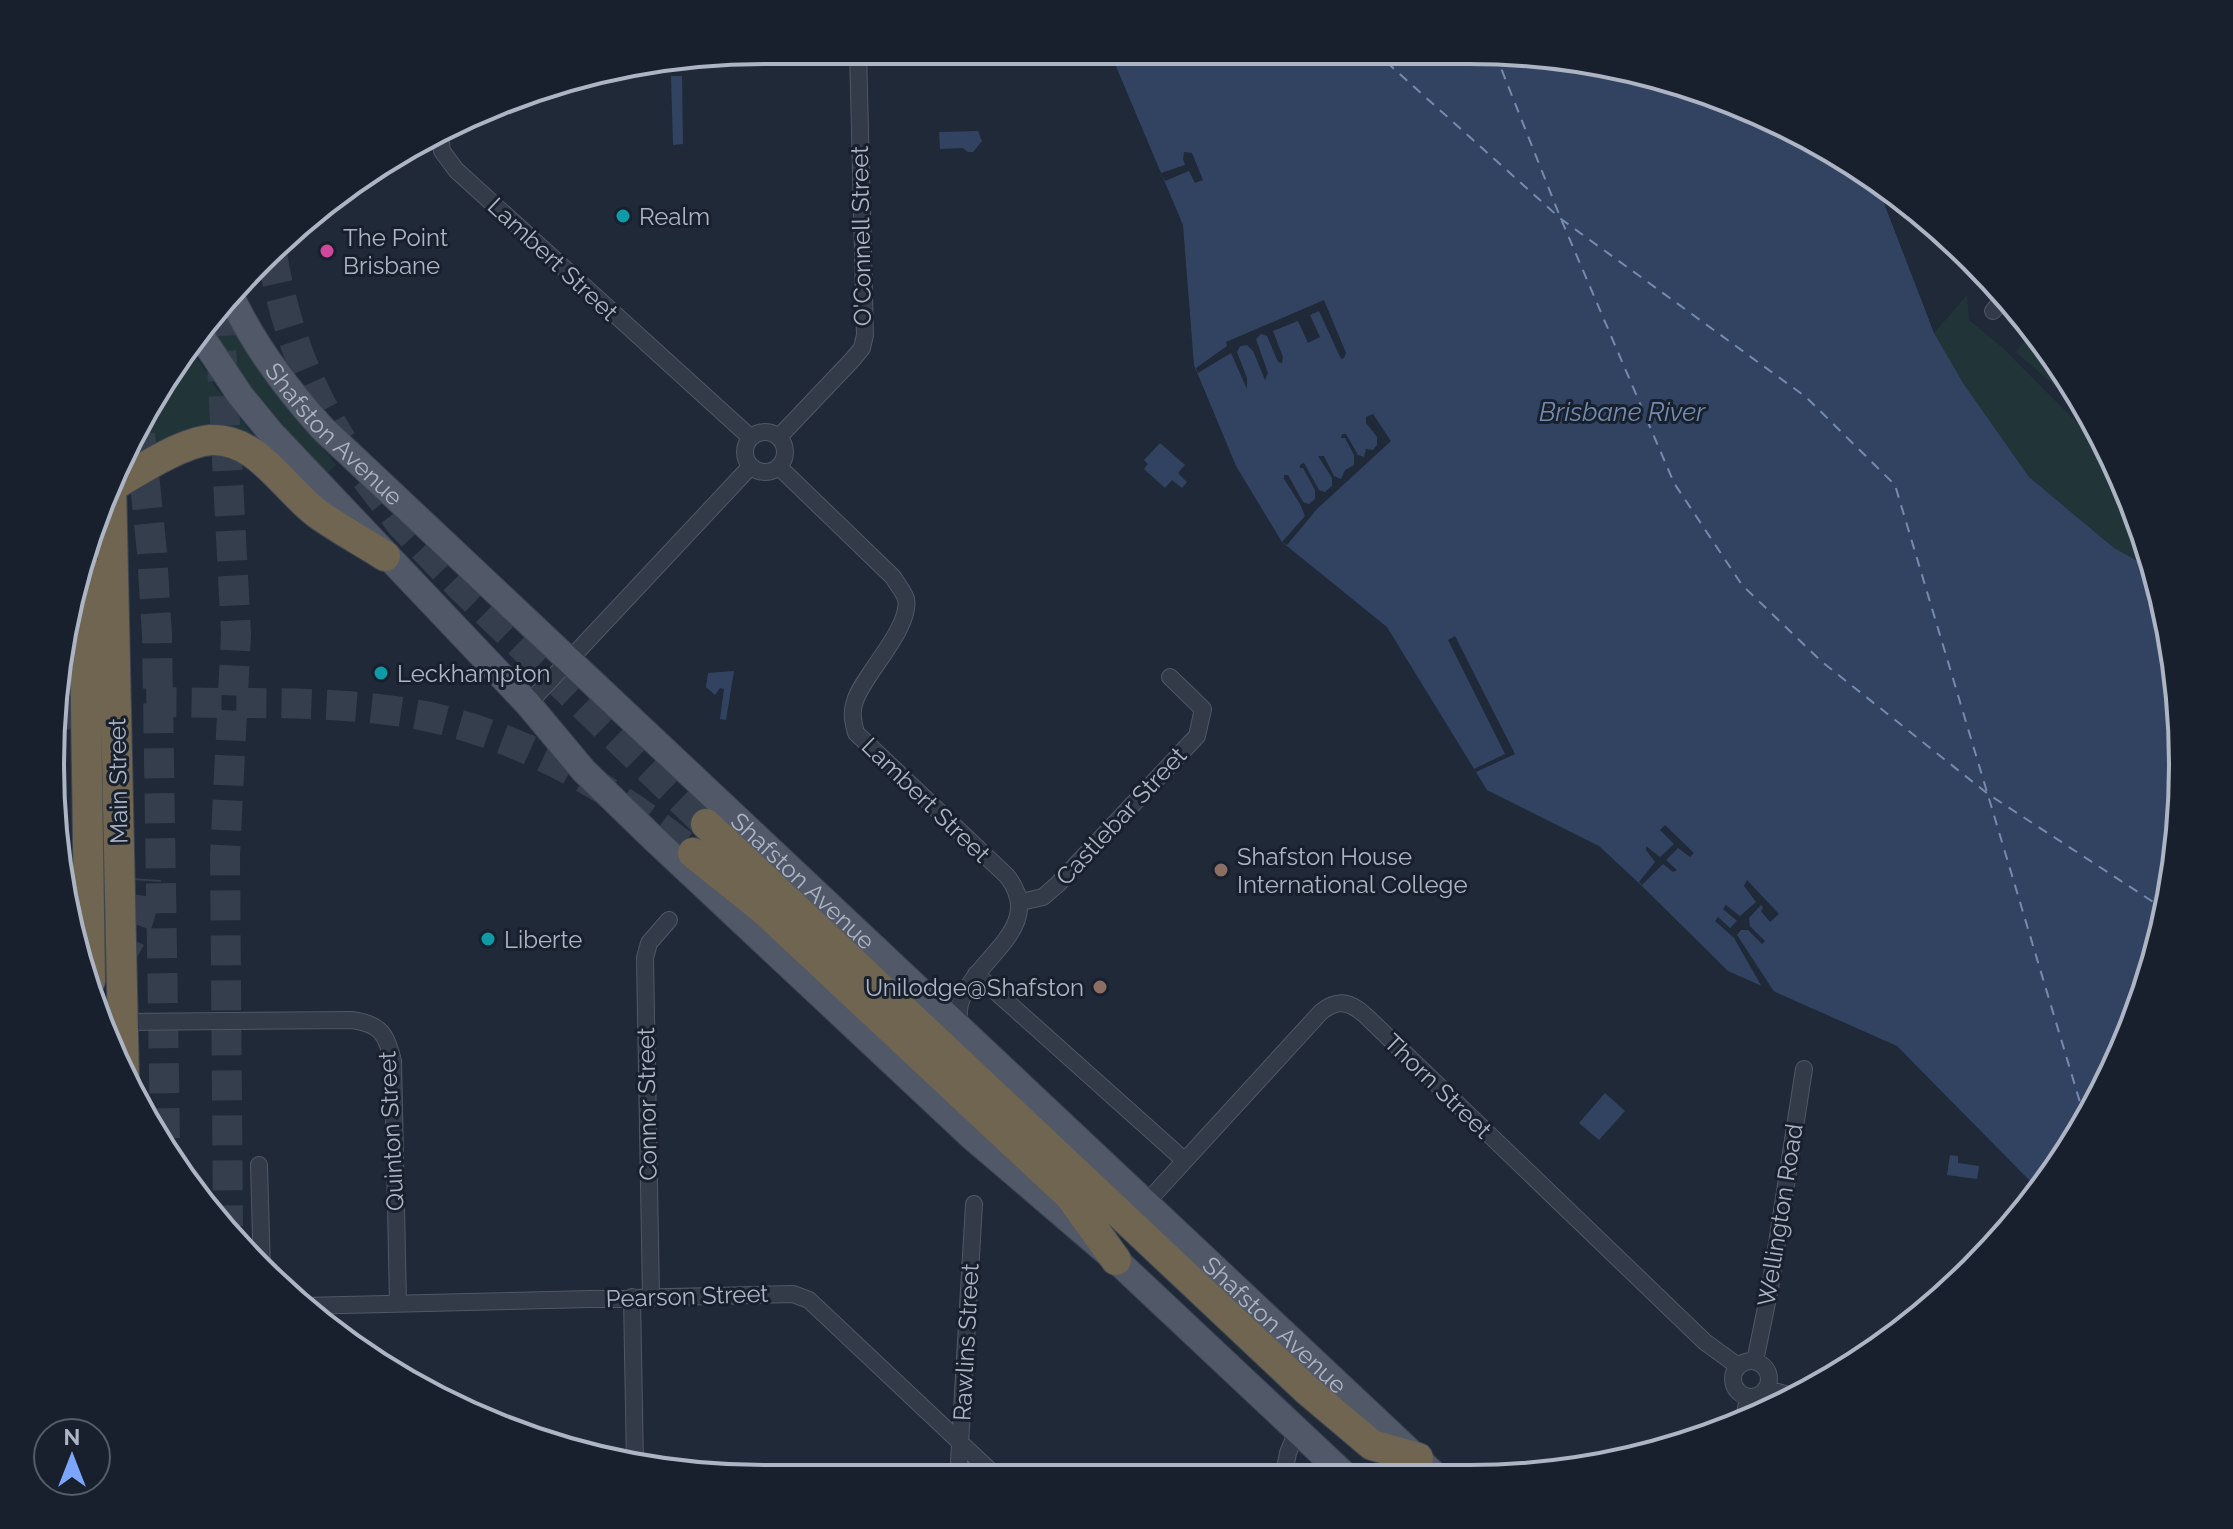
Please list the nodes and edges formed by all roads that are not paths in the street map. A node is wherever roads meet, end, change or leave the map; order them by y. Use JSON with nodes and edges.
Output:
{"nodes":[{"id":1,"x":858,"y":64,"type":"edge"},
{"id":2,"x":441,"y":144,"type":"edge"},
{"id":3,"x":236,"y":305,"type":"edge"},
{"id":4,"x":1997,"y":306,"type":"edge"},
{"id":5,"x":1993,"y":311,"type":"dead end"},
{"id":6,"x":205,"y":343,"type":"edge"},
{"id":7,"x":750,"y":437,"type":"junction"},
{"id":8,"x":779,"y":437,"type":"junction"},
{"id":9,"x":750,"y":467,"type":"junction"},
{"id":10,"x":779,"y":467,"type":"junction"},
{"id":11,"x":126,"y":477,"type":"edge"},
{"id":12,"x":112,"y":511,"type":"edge"},
{"id":13,"x":385,"y":556,"type":"junction"},
{"id":14,"x":84,"y":598,"type":"edge"},
{"id":15,"x":569,"y":662,"type":"junction"},
{"id":16,"x":1170,"y":677,"type":"dead end"},
{"id":17,"x":528,"y":704,"type":"junction"},
{"id":18,"x":706,"y":824,"type":"tunnel mouth"},
{"id":19,"x":693,"y":853,"type":"tunnel mouth"},
{"id":20,"x":87,"y":873,"type":"junction"},
{"id":21,"x":75,"y":889,"type":"edge"},
{"id":22,"x":1021,"y":902,"type":"junction"},
{"id":23,"x":669,"y":920,"type":"dead end"},
{"id":24,"x":89,"y":950,"type":"edge"},
{"id":25,"x":976,"y":974,"type":"junction"},
{"id":26,"x":122,"y":1022,"type":"junction"},
{"id":27,"x":958,"y":1026,"type":"junction"},
{"id":28,"x":123,"y":1046,"type":"edge"},
{"id":29,"x":1804,"y":1069,"type":"dead end"},
{"id":30,"x":1184,"y":1160,"type":"junction"},
{"id":31,"x":259,"y":1165,"type":"dead end"},
{"id":32,"x":1147,"y":1202,"type":"junction"},
{"id":33,"x":974,"y":1204,"type":"dead end"},
{"id":34,"x":261,"y":1252,"type":"edge"},
{"id":35,"x":1116,"y":1260,"type":"junction"},
{"id":36,"x":632,"y":1297,"type":"junction"},
{"id":37,"x":651,"y":1297,"type":"junction"},
{"id":38,"x":398,"y":1303,"type":"junction"},
{"id":39,"x":320,"y":1305,"type":"edge"},
{"id":40,"x":1755,"y":1361,"type":"junction"},
{"id":41,"x":1738,"y":1366,"type":"junction"},
{"id":42,"x":1767,"y":1389,"type":"junction"},
{"id":43,"x":1779,"y":1392,"type":"edge"},
{"id":44,"x":1748,"y":1397,"type":"junction"},
{"id":45,"x":1746,"y":1408,"type":"edge"},
{"id":46,"x":1297,"y":1431,"type":"junction"},
{"id":47,"x":960,"y":1442,"type":"junction"},
{"id":48,"x":635,"y":1453,"type":"edge"},
{"id":49,"x":959,"y":1465,"type":"edge"},
{"id":50,"x":984,"y":1465,"type":"edge"},
{"id":51,"x":1286,"y":1465,"type":"edge"},
{"id":52,"x":1334,"y":1465,"type":"edge"},
{"id":53,"x":1419,"y":1465,"type":"edge"},
{"id":54,"x":1424,"y":1465,"type":"edge"}],
"edges":[{"from":1,"to":8,"type":"street","name":"O'Connell Street"},
{"from":2,"to":7,"type":"street","name":"Lambert Street"},
{"from":3,"to":15,"type":"main road","name":"Shafston Avenue"},
{"from":4,"to":5,"type":"street"},
{"from":6,"to":13,"type":"main road","name":"Shafston Avenue"},
{"from":7,"to":8,"type":"street"},
{"from":7,"to":9,"type":"street"},
{"from":8,"to":10,"type":"street"},
{"from":9,"to":10,"type":"street"},
{"from":9,"to":15,"type":"street"},
{"from":10,"to":22,"type":"street","name":"Lambert Street"},
{"from":11,"to":13,"type":"highway"},
{"from":12,"to":26,"type":"highway","name":"Main Street"},
{"from":13,"to":17,"type":"main road","name":"Shafston Avenue"},
{"from":14,"to":20,"type":"highway","name":"Main Street"},
{"from":15,"to":17,"type":"street"},
{"from":15,"to":27,"type":"main road","name":"Shafston Avenue"},
{"from":16,"to":22,"type":"street","name":"Castlebar Street"},
{"from":17,"to":35,"type":"main road","name":"Shafston Avenue"},
{"from":18,"to":53,"type":"highway"},
{"from":19,"to":35,"type":"highway"},
{"from":20,"to":21,"type":"highway"},
{"from":20,"to":24,"type":"highway","name":"Main Street"},
{"from":22,"to":25,"type":"street"},
{"from":23,"to":37,"type":"street","name":"Connor Street"},
{"from":25,"to":27,"type":"street"},
{"from":25,"to":30,"type":"street"},
{"from":26,"to":28,"type":"highway","name":"Main Street"},
{"from":26,"to":38,"type":"street","name":"Quinton Street"},
{"from":27,"to":32,"type":"main road","name":"Shafston Avenue"},
{"from":29,"to":40,"type":"street","name":"Wellington Road"},
{"from":30,"to":32,"type":"street","name":"Thorn Street"},
{"from":30,"to":41,"type":"street","name":"Thorn Street"},
{"from":31,"to":34,"type":"street"},
{"from":32,"to":54,"type":"main road","name":"Shafston Avenue"},
{"from":33,"to":47,"type":"street","name":"Rawlins Street"},
{"from":35,"to":46,"type":"main road","name":"Shafston Avenue"},
{"from":36,"to":37,"type":"street","name":"Pearson Street"},
{"from":36,"to":38,"type":"street","name":"Pearson Street"},
{"from":36,"to":48,"type":"street"},
{"from":37,"to":47,"type":"street","name":"Pearson Street"},
{"from":38,"to":39,"type":"street","name":"Pearson Street"},
{"from":40,"to":41,"type":"street"},
{"from":40,"to":42,"type":"street"},
{"from":41,"to":44,"type":"street"},
{"from":42,"to":43,"type":"street"},
{"from":42,"to":44,"type":"street"},
{"from":44,"to":45,"type":"street"},
{"from":46,"to":51,"type":"street"},
{"from":46,"to":52,"type":"main road","name":"Shafston Avenue"},
{"from":47,"to":49,"type":"street","name":"Rawlins Street"},
{"from":47,"to":50,"type":"street","name":"Pearson Street"}]}
